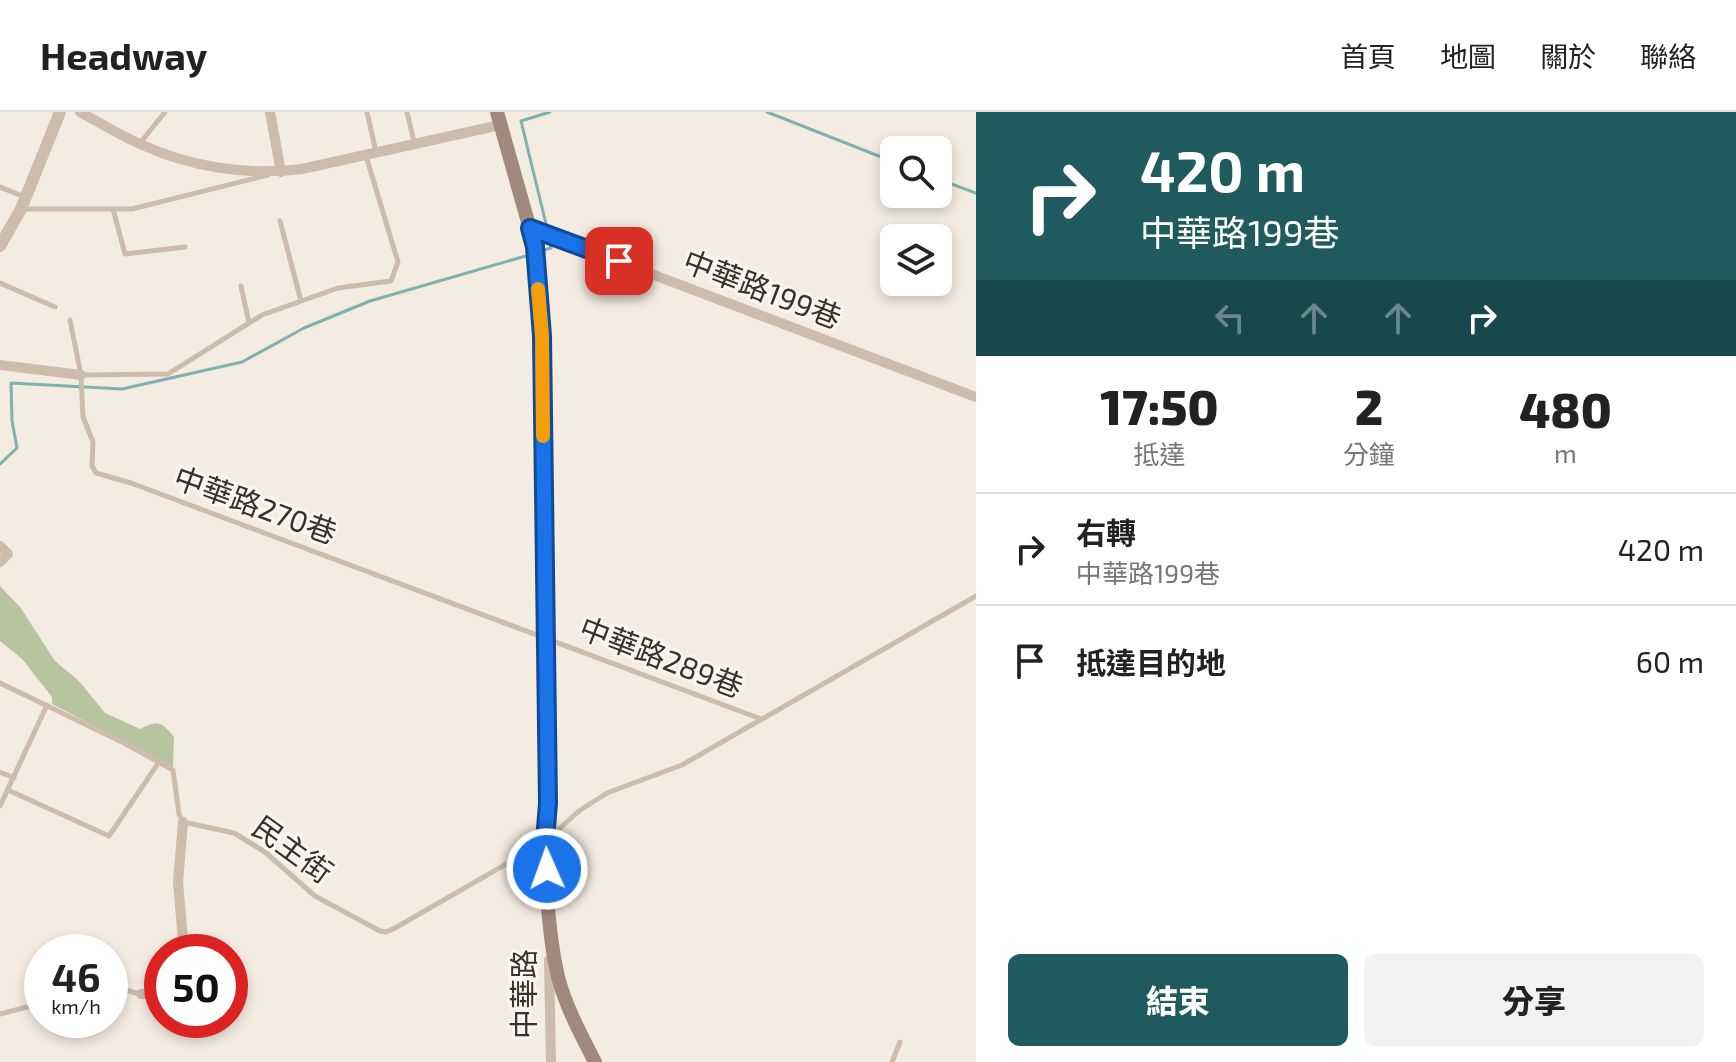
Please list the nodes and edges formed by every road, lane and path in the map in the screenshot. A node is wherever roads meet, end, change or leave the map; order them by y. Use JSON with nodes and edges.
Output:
{"nodes":[{"id":1,"x":60,"y":112,"type":"edge"},
{"id":2,"x":80,"y":112,"type":"edge"},
{"id":3,"x":165,"y":112,"type":"edge"},
{"id":4,"x":270,"y":112,"type":"edge"},
{"id":5,"x":367,"y":112,"type":"edge"},
{"id":6,"x":407,"y":112,"type":"edge"},
{"id":7,"x":498,"y":119,"type":"edge"},
{"id":8,"x":140,"y":144,"type":"junction"},
{"id":9,"x":415,"y":144,"type":"junction"},
{"id":10,"x":371,"y":154,"type":"junction"},
{"id":11,"x":281,"y":172,"type":"junction"},
{"id":12,"x":0,"y":187,"type":"edge"},
{"id":13,"x":24,"y":203,"type":"junction"},
{"id":14,"x":113,"y":209,"type":"junction"},
{"id":15,"x":280,"y":221,"type":"dead end"},
{"id":16,"x":530,"y":228,"type":"junction"},
{"id":17,"x":1,"y":242,"type":"edge"},
{"id":18,"x":185,"y":247,"type":"dead end"},
{"id":19,"x":0,"y":283,"type":"edge"},
{"id":20,"x":241,"y":286,"type":"dead end"},
{"id":21,"x":301,"y":301,"type":"junction"},
{"id":22,"x":55,"y":307,"type":"dead end"},
{"id":23,"x":70,"y":320,"type":"dead end"},
{"id":24,"x":249,"y":323,"type":"junction"},
{"id":25,"x":0,"y":365,"type":"edge"},
{"id":26,"x":81,"y":375,"type":"junction"},
{"id":27,"x":976,"y":397,"type":"edge"},
{"id":28,"x":0,"y":546,"type":"edge"},
{"id":29,"x":0,"y":562,"type":"edge"},
{"id":30,"x":976,"y":596,"type":"edge"},
{"id":31,"x":545,"y":638,"type":"junction"},
{"id":32,"x":0,"y":683,"type":"edge"},
{"id":33,"x":47,"y":705,"type":"junction"},
{"id":34,"x":761,"y":719,"type":"junction"},
{"id":35,"x":159,"y":762,"type":"junction"},
{"id":36,"x":0,"y":772,"type":"edge"},
{"id":37,"x":14,"y":778,"type":"junction"},
{"id":38,"x":8,"y":790,"type":"junction"},
{"id":39,"x":0,"y":806,"type":"edge"},
{"id":40,"x":183,"y":822,"type":"junction"},
{"id":41,"x":545,"y":841,"type":"junction"},
{"id":42,"x":551,"y":925,"type":"junction"},
{"id":43,"x":182,"y":934,"type":"edge"},
{"id":44,"x":128,"y":991,"type":"edge"},
{"id":45,"x":141,"y":994,"type":"edge"},
{"id":46,"x":24,"y":1008,"type":"edge"},
{"id":47,"x":0,"y":1014,"type":"edge"},
{"id":48,"x":900,"y":1042,"type":"dead end"},
{"id":49,"x":551,"y":1062,"type":"edge"},
{"id":50,"x":595,"y":1062,"type":"edge"},
{"id":51,"x":892,"y":1062,"type":"edge"}],
"edges":[{"from":1,"to":13,"type":"street"},
{"from":2,"to":8,"type":"street"},
{"from":3,"to":8,"type":"lane"},
{"from":4,"to":11,"type":"street"},
{"from":5,"to":10,"type":"lane"},
{"from":6,"to":9,"type":"lane"},
{"from":7,"to":9,"type":"street"},
{"from":7,"to":16,"type":"main road","name":"中華路"},
{"from":8,"to":11,"type":"street"},
{"from":9,"to":10,"type":"street"},
{"from":10,"to":11,"type":"street"},
{"from":10,"to":21,"type":"lane"},
{"from":11,"to":14,"type":"lane"},
{"from":12,"to":13,"type":"lane"},
{"from":13,"to":14,"type":"lane"},
{"from":13,"to":17,"type":"street"},
{"from":14,"to":18,"type":"lane"},
{"from":15,"to":21,"type":"lane"},
{"from":16,"to":27,"type":"street","name":"中華路199巷"},
{"from":16,"to":31,"type":"main road","name":"中華路"},
{"from":19,"to":22,"type":"lane"},
{"from":20,"to":24,"type":"lane"},
{"from":21,"to":24,"type":"lane"},
{"from":23,"to":26,"type":"lane","name":"中華路270巷"},
{"from":24,"to":26,"type":"lane"},
{"from":25,"to":26,"type":"street"},
{"from":26,"to":31,"type":"lane","name":"中華路270巷"},
{"from":28,"to":29,"type":"street"},
{"from":30,"to":34,"type":"lane"},
{"from":31,"to":34,"type":"lane","name":"中華路289巷"},
{"from":31,"to":41,"type":"main road","name":"中華路"},
{"from":32,"to":33,"type":"lane"},
{"from":33,"to":35,"type":"lane"},
{"from":33,"to":37,"type":"lane"},
{"from":34,"to":41,"type":"lane"},
{"from":35,"to":38,"type":"lane"},
{"from":35,"to":40,"type":"lane"},
{"from":36,"to":37,"type":"lane"},
{"from":37,"to":38,"type":"lane"},
{"from":38,"to":39,"type":"lane"},
{"from":40,"to":41,"type":"lane","name":"民主街"},
{"from":40,"to":43,"type":"street"},
{"from":41,"to":42,"type":"main road","name":"中華路"},
{"from":42,"to":49,"type":"street","name":"中華路"},
{"from":42,"to":50,"type":"main road","name":"中華路"},
{"from":44,"to":45,"type":"lane"},
{"from":46,"to":47,"type":"lane"},
{"from":48,"to":51,"type":"lane"}]}
